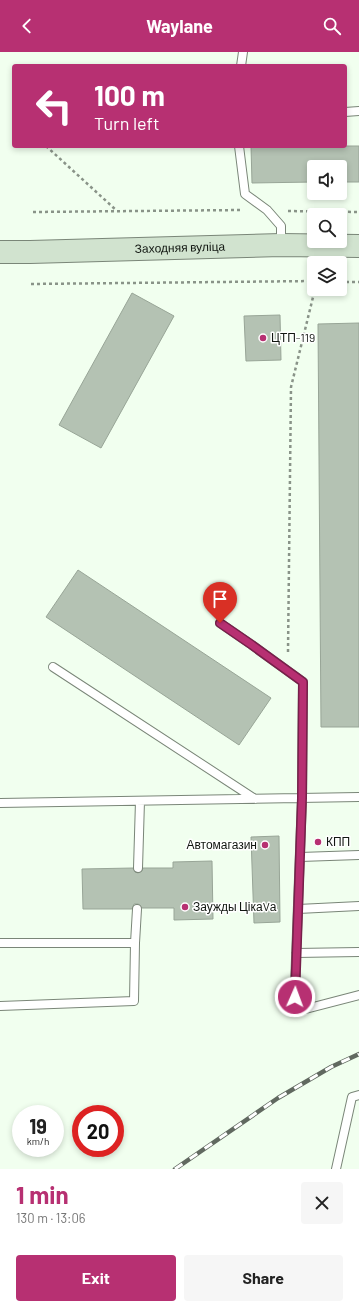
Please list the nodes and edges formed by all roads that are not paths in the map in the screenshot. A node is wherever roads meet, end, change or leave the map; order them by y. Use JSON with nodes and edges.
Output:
{"nodes":[{"id":1,"x":243,"y":52,"type":"edge"},
{"id":2,"x":241,"y":64,"type":"edge"},
{"id":3,"x":359,"y":111,"type":"edge"},
{"id":4,"x":347,"y":112,"type":"edge"},
{"id":5,"x":239,"y":148,"type":"edge"},
{"id":6,"x":280,"y":245,"type":"junction"},
{"id":7,"x":359,"y":246,"type":"edge"},
{"id":8,"x":0,"y":252,"type":"edge"},
{"id":9,"x":220,"y":623,"type":"dead end"},
{"id":10,"x":53,"y":667,"type":"dead end"},
{"id":11,"x":359,"y":796,"type":"edge"},
{"id":12,"x":302,"y":798,"type":"junction"},
{"id":13,"x":255,"y":799,"type":"junction"},
{"id":14,"x":140,"y":801,"type":"junction"},
{"id":15,"x":0,"y":803,"type":"edge"},
{"id":16,"x":359,"y":855,"type":"edge"},
{"id":17,"x":300,"y":856,"type":"junction"},
{"id":18,"x":138,"y":868,"type":"dead end"},
{"id":19,"x":359,"y":906,"type":"edge"},
{"id":20,"x":137,"y":908,"type":"dead end"},
{"id":21,"x":298,"y":909,"type":"junction"},
{"id":22,"x":0,"y":943,"type":"edge"},
{"id":23,"x":136,"y":943,"type":"junction"},
{"id":24,"x":359,"y":952,"type":"edge"},
{"id":25,"x":296,"y":953,"type":"junction"},
{"id":26,"x":359,"y":995,"type":"edge"},
{"id":27,"x":0,"y":1006,"type":"edge"},
{"id":28,"x":359,"y":1095,"type":"edge"},
{"id":29,"x":336,"y":1169,"type":"edge"}],
"edges":[{"from":1,"to":2,"type":"lane"},
{"from":3,"to":4,"type":"lane"},
{"from":5,"to":6,"type":"lane"},
{"from":6,"to":7,"type":"main road","name":"Заходняя вуліца"},
{"from":6,"to":8,"type":"main road","name":"Заходняя вуліца"},
{"from":9,"to":12,"type":"lane"},
{"from":10,"to":13,"type":"lane"},
{"from":11,"to":12,"type":"lane"},
{"from":12,"to":13,"type":"lane"},
{"from":12,"to":17,"type":"lane"},
{"from":13,"to":14,"type":"lane"},
{"from":14,"to":15,"type":"lane"},
{"from":14,"to":18,"type":"lane"},
{"from":16,"to":17,"type":"lane"},
{"from":17,"to":21,"type":"lane"},
{"from":19,"to":21,"type":"lane"},
{"from":20,"to":23,"type":"lane"},
{"from":21,"to":25,"type":"lane"},
{"from":22,"to":23,"type":"lane"},
{"from":23,"to":27,"type":"lane"},
{"from":24,"to":25,"type":"lane"},
{"from":25,"to":26,"type":"lane"},
{"from":28,"to":29,"type":"lane"}]}
